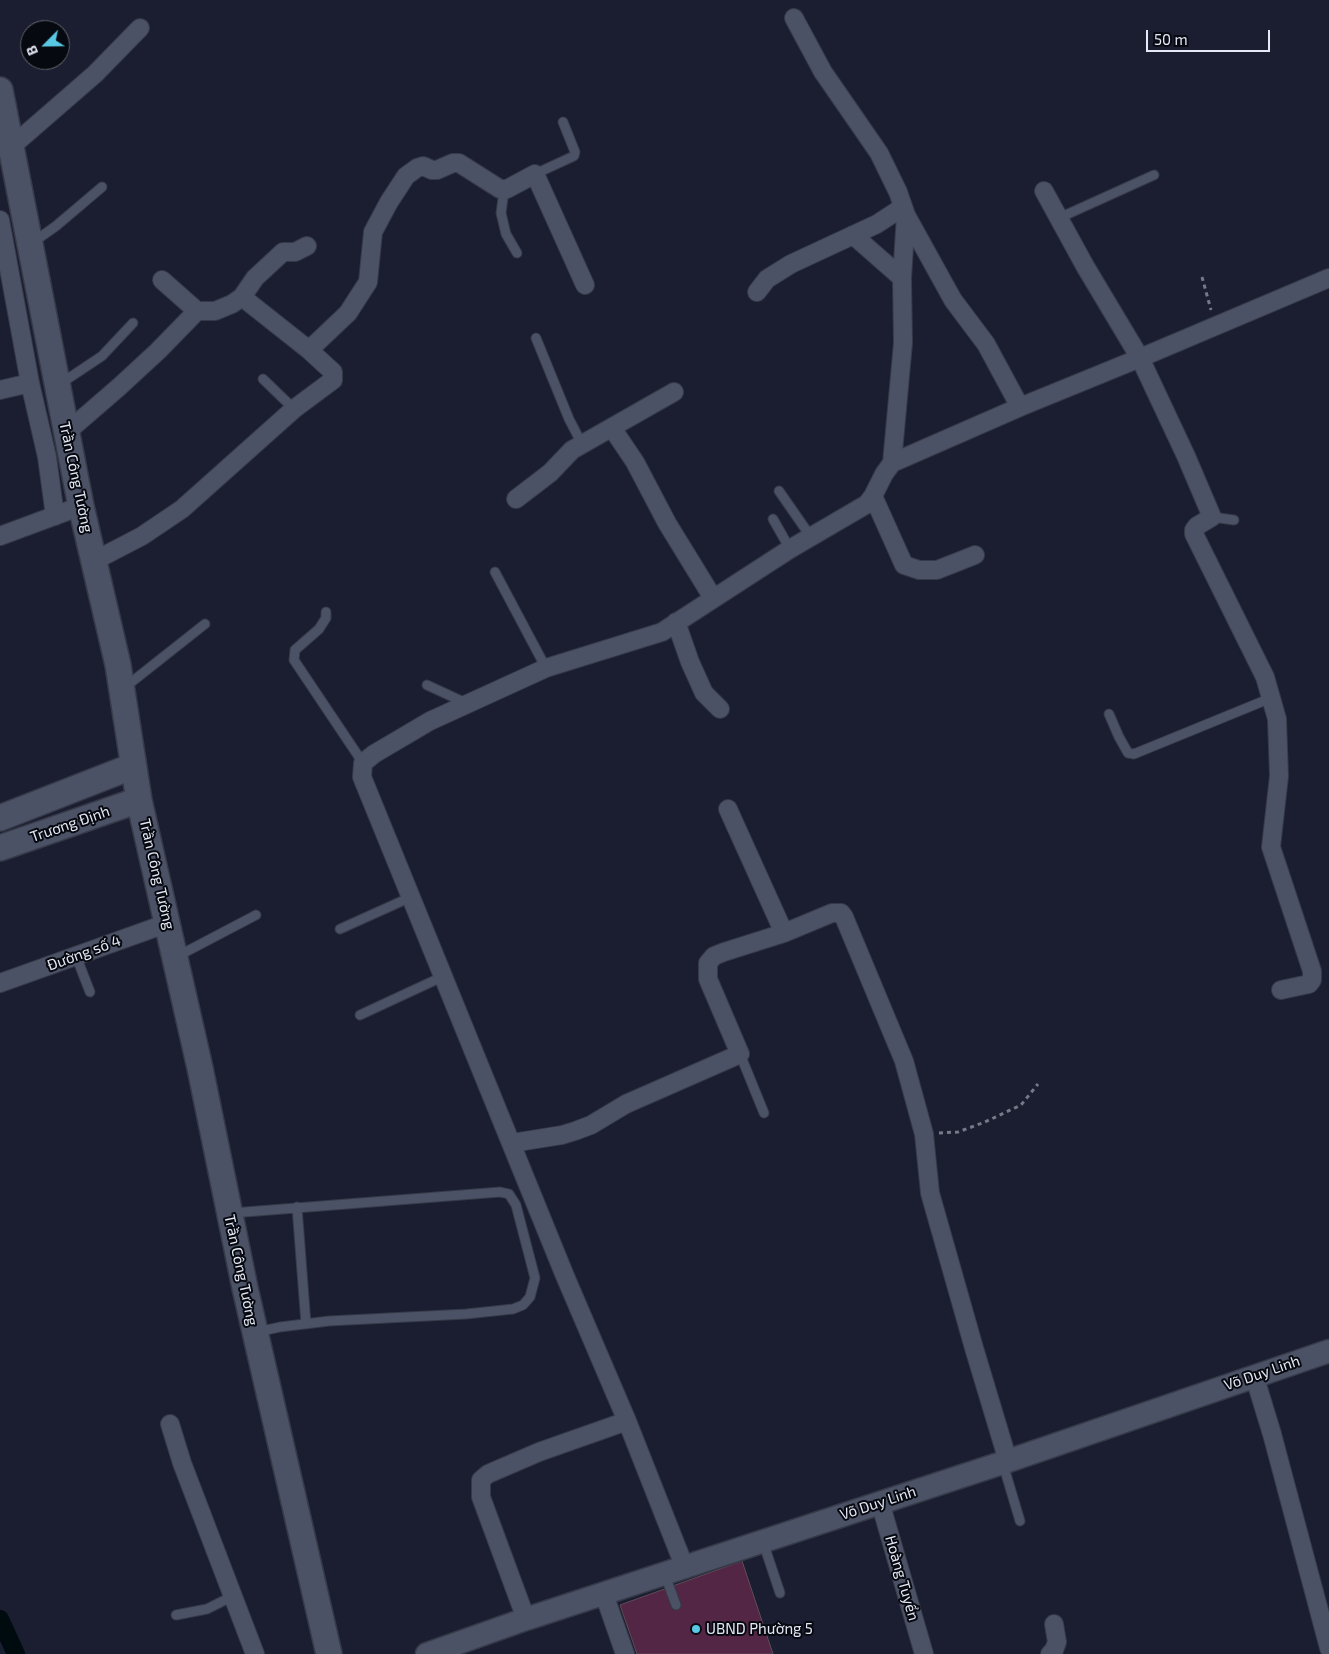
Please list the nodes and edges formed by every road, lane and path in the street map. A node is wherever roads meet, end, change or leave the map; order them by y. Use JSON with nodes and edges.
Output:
{"nodes":[{"id":1,"x":794,"y":18,"type":"dead end"},
{"id":2,"x":140,"y":28,"type":"dead end"},
{"id":3,"x":0,"y":90,"type":"edge"},
{"id":4,"x":564,"y":122,"type":"dead end"},
{"id":5,"x":11,"y":147,"type":"junction"},
{"id":6,"x":536,"y":174,"type":"junction"},
{"id":7,"x":1154,"y":175,"type":"dead end"},
{"id":8,"x":102,"y":187,"type":"dead end"},
{"id":9,"x":507,"y":188,"type":"junction"},
{"id":10,"x":1044,"y":191,"type":"dead end"},
{"id":11,"x":904,"y":211,"type":"junction"},
{"id":12,"x":1059,"y":218,"type":"junction"},
{"id":13,"x":0,"y":220,"type":"edge"},
{"id":14,"x":853,"y":235,"type":"junction"},
{"id":15,"x":30,"y":245,"type":"junction"},
{"id":16,"x":306,"y":246,"type":"dead end"},
{"id":17,"x":517,"y":253,"type":"dead end"},
{"id":18,"x":1202,"y":277,"type":"dead end"},
{"id":19,"x":902,"y":278,"type":"junction"},
{"id":20,"x":1329,"y":278,"type":"edge"},
{"id":21,"x":162,"y":280,"type":"dead end"},
{"id":22,"x":585,"y":285,"type":"dead end"},
{"id":23,"x":757,"y":292,"type":"dead end"},
{"id":24,"x":242,"y":298,"type":"junction"},
{"id":25,"x":197,"y":311,"type":"junction"},
{"id":26,"x":133,"y":323,"type":"dead end"},
{"id":27,"x":1214,"y":326,"type":"junction"},
{"id":28,"x":536,"y":338,"type":"dead end"},
{"id":29,"x":309,"y":350,"type":"junction"},
{"id":30,"x":1140,"y":358,"type":"junction"},
{"id":31,"x":263,"y":379,"type":"dead end"},
{"id":32,"x":30,"y":384,"type":"junction"},
{"id":33,"x":58,"y":385,"type":"junction"},
{"id":34,"x":0,"y":390,"type":"edge"},
{"id":35,"x":674,"y":392,"type":"dead end"},
{"id":36,"x":1020,"y":407,"type":"junction"},
{"id":37,"x":294,"y":409,"type":"junction"},
{"id":38,"x":612,"y":428,"type":"junction"},
{"id":39,"x":66,"y":432,"type":"junction"},
{"id":40,"x":582,"y":444,"type":"junction"},
{"id":41,"x":892,"y":463,"type":"junction"},
{"id":42,"x":779,"y":491,"type":"dead end"},
{"id":43,"x":873,"y":496,"type":"junction"},
{"id":44,"x":516,"y":499,"type":"dead end"},
{"id":45,"x":81,"y":506,"type":"junction"},
{"id":46,"x":55,"y":516,"type":"junction"},
{"id":47,"x":1212,"y":517,"type":"junction"},
{"id":48,"x":773,"y":519,"type":"dead end"},
{"id":49,"x":1234,"y":520,"type":"dead end"},
{"id":50,"x":0,"y":536,"type":"edge"},
{"id":51,"x":811,"y":537,"type":"junction"},
{"id":52,"x":790,"y":550,"type":"junction"},
{"id":53,"x":975,"y":555,"type":"dead end"},
{"id":54,"x":94,"y":561,"type":"junction"},
{"id":55,"x":495,"y":572,"type":"dead end"},
{"id":56,"x":713,"y":598,"type":"junction"},
{"id":57,"x":326,"y":612,"type":"dead end"},
{"id":58,"x":676,"y":622,"type":"junction"},
{"id":59,"x":205,"y":624,"type":"dead end"},
{"id":60,"x":546,"y":668,"type":"junction"},
{"id":61,"x":427,"y":685,"type":"dead end"},
{"id":62,"x":121,"y":690,"type":"junction"},
{"id":63,"x":1271,"y":698,"type":"junction"},
{"id":64,"x":468,"y":704,"type":"junction"},
{"id":65,"x":720,"y":709,"type":"dead end"},
{"id":66,"x":1109,"y":714,"type":"dead end"},
{"id":67,"x":363,"y":763,"type":"junction"},
{"id":68,"x":134,"y":766,"type":"junction"},
{"id":69,"x":139,"y":800,"type":"junction"},
{"id":70,"x":728,"y":809,"type":"dead end"},
{"id":71,"x":2,"y":811,"type":"edge"},
{"id":72,"x":0,"y":848,"type":"edge"},
{"id":73,"x":411,"y":897,"type":"junction"},
{"id":74,"x":256,"y":915,"type":"dead end"},
{"id":75,"x":168,"y":923,"type":"junction"},
{"id":76,"x":340,"y":929,"type":"dead end"},
{"id":77,"x":784,"y":933,"type":"junction"},
{"id":78,"x":76,"y":956,"type":"junction"},
{"id":79,"x":176,"y":957,"type":"junction"},
{"id":80,"x":444,"y":976,"type":"junction"},
{"id":81,"x":0,"y":983,"type":"edge"},
{"id":82,"x":1281,"y":990,"type":"dead end"},
{"id":83,"x":90,"y":992,"type":"dead end"},
{"id":84,"x":360,"y":1015,"type":"dead end"},
{"id":85,"x":740,"y":1054,"type":"junction"},
{"id":86,"x":1038,"y":1084,"type":"dead end"},
{"id":87,"x":764,"y":1113,"type":"dead end"},
{"id":88,"x":924,"y":1134,"type":"junction"},
{"id":89,"x":512,"y":1143,"type":"junction"},
{"id":90,"x":297,"y":1207,"type":"junction"},
{"id":91,"x":230,"y":1213,"type":"junction"},
{"id":92,"x":306,"y":1324,"type":"junction"},
{"id":93,"x":255,"y":1333,"type":"junction"},
{"id":94,"x":1329,"y":1351,"type":"edge"},
{"id":95,"x":1254,"y":1375,"type":"junction"},
{"id":96,"x":627,"y":1421,"type":"junction"},
{"id":97,"x":170,"y":1424,"type":"dead end"},
{"id":98,"x":1006,"y":1461,"type":"junction"},
{"id":99,"x":880,"y":1502,"type":"junction"},
{"id":100,"x":1020,"y":1521,"type":"dead end"},
{"id":101,"x":763,"y":1542,"type":"junction"},
{"id":102,"x":674,"y":1571,"type":"junction"},
{"id":103,"x":780,"y":1593,"type":"dead end"},
{"id":104,"x":604,"y":1594,"type":"junction"},
{"id":105,"x":233,"y":1596,"type":"junction"},
{"id":106,"x":676,"y":1605,"type":"dead end"},
{"id":107,"x":176,"y":1616,"type":"dead end"},
{"id":108,"x":526,"y":1619,"type":"junction"},
{"id":109,"x":1054,"y":1624,"type":"dead end"},
{"id":110,"x":1329,"y":1648,"type":"edge"},
{"id":111,"x":255,"y":1654,"type":"edge"},
{"id":112,"x":329,"y":1654,"type":"edge"},
{"id":113,"x":428,"y":1654,"type":"edge"},
{"id":114,"x":625,"y":1654,"type":"edge"},
{"id":115,"x":924,"y":1654,"type":"edge"},
{"id":116,"x":1050,"y":1654,"type":"edge"}],
"edges":[{"from":1,"to":11,"type":"street"},
{"from":2,"to":5,"type":"street"},
{"from":3,"to":5,"type":"main road","name":"Trần Công Tường"},
{"from":4,"to":6,"type":"lane"},
{"from":5,"to":15,"type":"main road","name":"Trần Công Tường"},
{"from":6,"to":9,"type":"street"},
{"from":6,"to":22,"type":"street"},
{"from":7,"to":12,"type":"lane"},
{"from":8,"to":15,"type":"lane"},
{"from":9,"to":17,"type":"lane"},
{"from":9,"to":29,"type":"street"},
{"from":10,"to":12,"type":"street"},
{"from":11,"to":14,"type":"street"},
{"from":11,"to":19,"type":"street"},
{"from":11,"to":36,"type":"street"},
{"from":12,"to":30,"type":"street"},
{"from":13,"to":32,"type":"street","name":"Trần Công Tường"},
{"from":14,"to":19,"type":"street"},
{"from":14,"to":23,"type":"street"},
{"from":15,"to":33,"type":"main road","name":"Trần Công Tường"},
{"from":16,"to":24,"type":"street"},
{"from":18,"to":27,"type":"path"},
{"from":19,"to":41,"type":"street"},
{"from":20,"to":27,"type":"street"},
{"from":21,"to":25,"type":"street"},
{"from":24,"to":25,"type":"street"},
{"from":24,"to":29,"type":"street"},
{"from":25,"to":39,"type":"street"},
{"from":26,"to":33,"type":"lane"},
{"from":27,"to":30,"type":"street"},
{"from":28,"to":40,"type":"lane"},
{"from":29,"to":37,"type":"street"},
{"from":30,"to":36,"type":"street"},
{"from":30,"to":47,"type":"street"},
{"from":31,"to":37,"type":"lane"},
{"from":32,"to":34,"type":"street"},
{"from":32,"to":46,"type":"street","name":"Trần Công Tường"},
{"from":33,"to":39,"type":"main road","name":"Trần Công Tường"},
{"from":35,"to":38,"type":"street"},
{"from":36,"to":41,"type":"street"},
{"from":37,"to":54,"type":"street"},
{"from":38,"to":40,"type":"street"},
{"from":38,"to":56,"type":"street"},
{"from":39,"to":45,"type":"main road","name":"Trần Công Tường"},
{"from":40,"to":44,"type":"street"},
{"from":41,"to":43,"type":"street"},
{"from":42,"to":51,"type":"lane"},
{"from":43,"to":51,"type":"street"},
{"from":43,"to":53,"type":"street"},
{"from":45,"to":46,"type":"street"},
{"from":45,"to":54,"type":"main road","name":"Trần Công Tường"},
{"from":46,"to":50,"type":"street"},
{"from":47,"to":49,"type":"lane"},
{"from":47,"to":63,"type":"street"},
{"from":48,"to":52,"type":"lane"},
{"from":51,"to":52,"type":"street"},
{"from":52,"to":56,"type":"street"},
{"from":54,"to":62,"type":"main road","name":"Trần Công Tường"},
{"from":55,"to":60,"type":"lane"},
{"from":56,"to":58,"type":"street"},
{"from":57,"to":67,"type":"lane"},
{"from":58,"to":60,"type":"street"},
{"from":58,"to":65,"type":"street"},
{"from":59,"to":62,"type":"lane"},
{"from":60,"to":64,"type":"street"},
{"from":61,"to":64,"type":"lane"},
{"from":62,"to":68,"type":"main road","name":"Trần Công Tường"},
{"from":63,"to":66,"type":"lane"},
{"from":63,"to":82,"type":"street"},
{"from":64,"to":67,"type":"street"},
{"from":67,"to":73,"type":"street"},
{"from":68,"to":69,"type":"main road","name":"Trần Công Tường"},
{"from":68,"to":71,"type":"main road","name":"Trương Định"},
{"from":69,"to":72,"type":"main road","name":"Trương Định"},
{"from":69,"to":75,"type":"main road","name":"Trần Công Tường"},
{"from":70,"to":77,"type":"street"},
{"from":73,"to":76,"type":"lane"},
{"from":73,"to":80,"type":"street"},
{"from":74,"to":79,"type":"lane"},
{"from":75,"to":78,"type":"street","name":"Đường số 4"},
{"from":75,"to":79,"type":"main road","name":"Trần Công Tường"},
{"from":77,"to":85,"type":"street"},
{"from":77,"to":88,"type":"street"},
{"from":78,"to":81,"type":"street","name":"Đường số 4"},
{"from":78,"to":83,"type":"lane"},
{"from":79,"to":91,"type":"main road","name":"Trần Công Tường"},
{"from":80,"to":84,"type":"lane"},
{"from":80,"to":89,"type":"street"},
{"from":85,"to":87,"type":"lane"},
{"from":85,"to":89,"type":"street"},
{"from":86,"to":88,"type":"path"},
{"from":88,"to":98,"type":"street"},
{"from":89,"to":96,"type":"street"},
{"from":90,"to":91,"type":"lane"},
{"from":90,"to":92,"type":"lane"},
{"from":90,"to":92,"type":"lane"},
{"from":91,"to":93,"type":"main road","name":"Trần Công Tường"},
{"from":92,"to":93,"type":"lane"},
{"from":93,"to":112,"type":"main road","name":"Trần Công Tường"},
{"from":94,"to":95,"type":"street","name":"Võ Duy Linh"},
{"from":95,"to":98,"type":"street","name":"Võ Duy Linh"},
{"from":95,"to":110,"type":"street"},
{"from":96,"to":102,"type":"street"},
{"from":96,"to":108,"type":"street"},
{"from":97,"to":105,"type":"street"},
{"from":98,"to":99,"type":"street","name":"Võ Duy Linh"},
{"from":98,"to":100,"type":"lane"},
{"from":99,"to":101,"type":"street","name":"Võ Duy Linh"},
{"from":99,"to":115,"type":"street","name":"Hoàng Tuyển"},
{"from":101,"to":102,"type":"street","name":"Võ Duy Linh"},
{"from":101,"to":103,"type":"lane"},
{"from":102,"to":104,"type":"street","name":"Võ Duy Linh"},
{"from":102,"to":106,"type":"lane"},
{"from":104,"to":108,"type":"street","name":"Võ Duy Linh"},
{"from":104,"to":114,"type":"street"},
{"from":105,"to":107,"type":"lane"},
{"from":105,"to":111,"type":"street"},
{"from":108,"to":113,"type":"street","name":"Võ Duy Linh"},
{"from":109,"to":116,"type":"street"}]}
